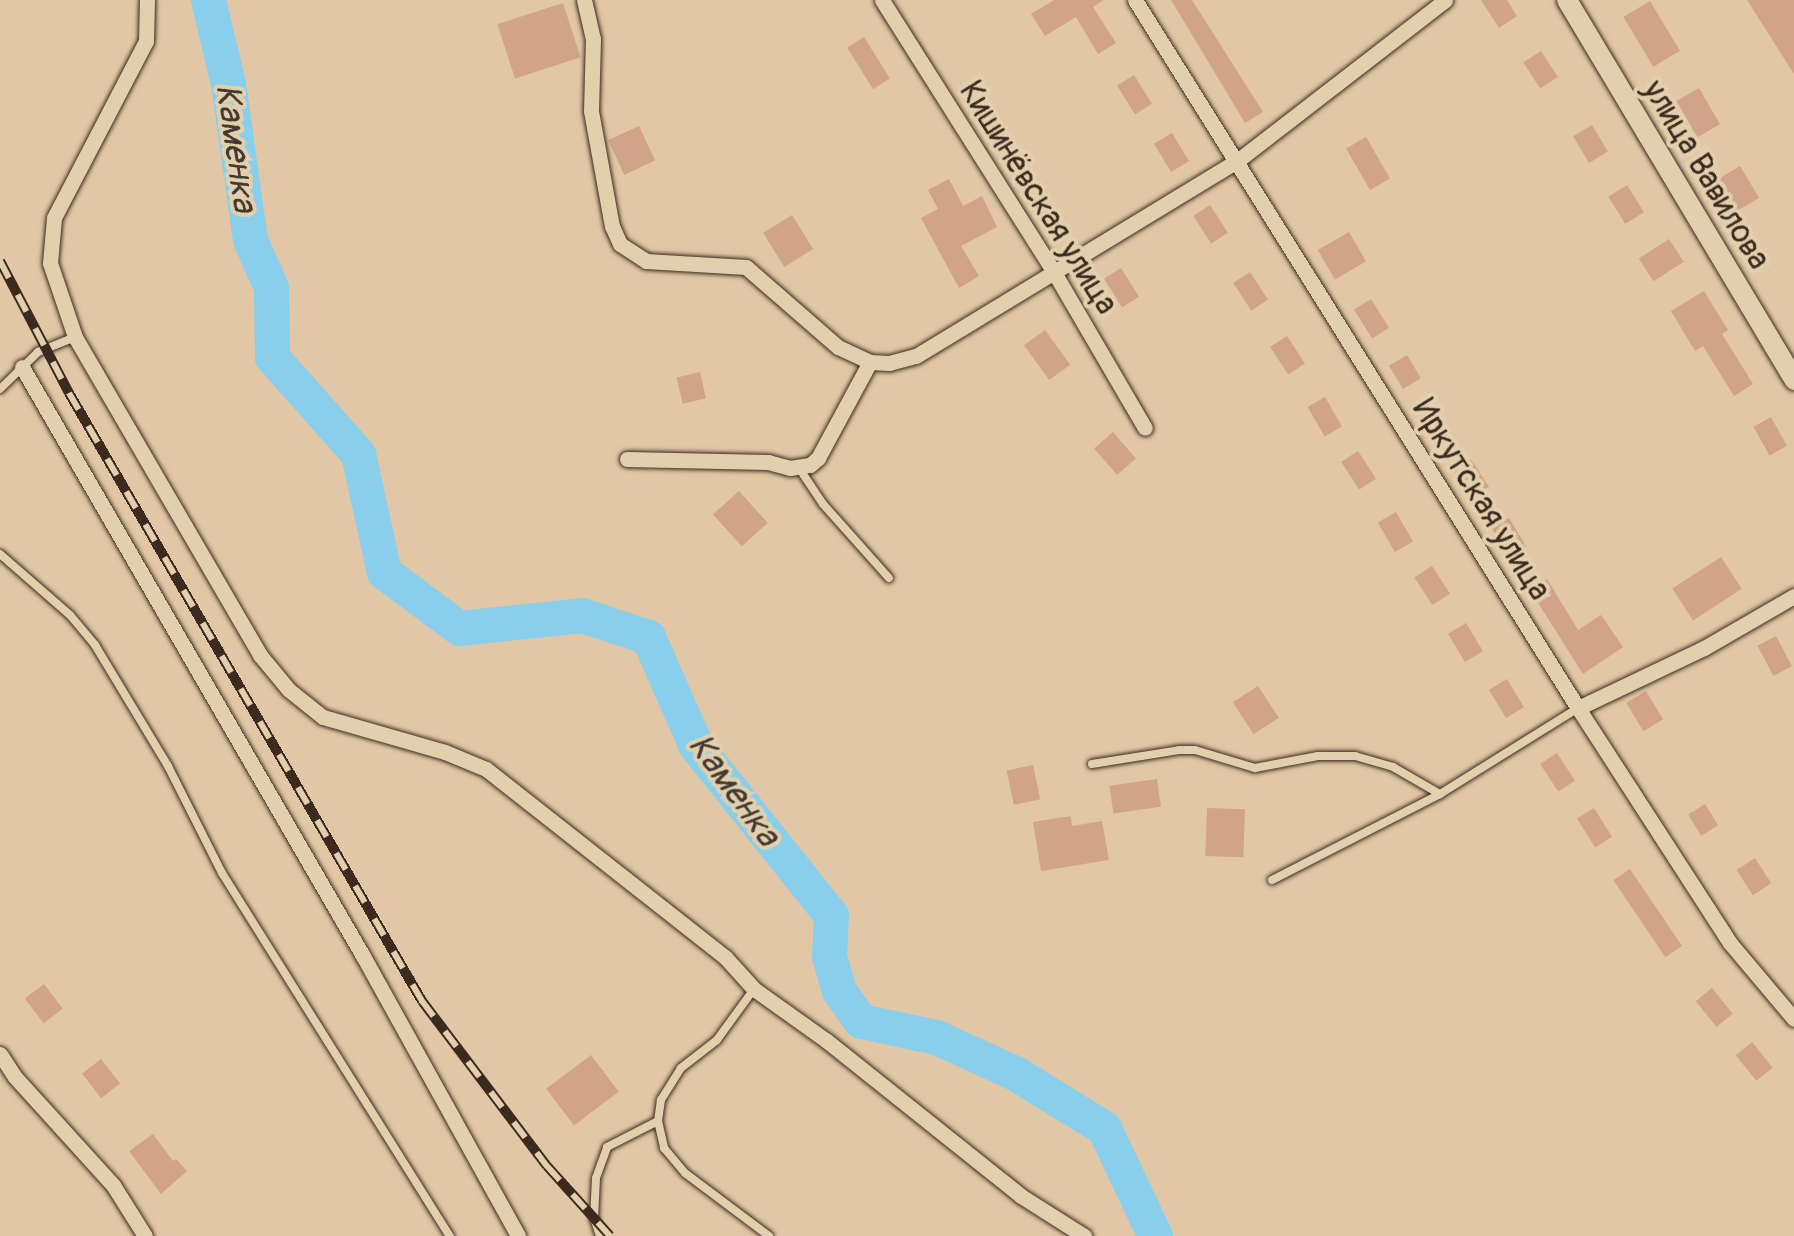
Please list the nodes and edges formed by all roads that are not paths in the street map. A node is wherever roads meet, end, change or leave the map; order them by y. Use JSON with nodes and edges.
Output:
{"nodes":[{"id":1,"x":147,"y":0,"type":"edge"},
{"id":2,"x":584,"y":0,"type":"edge"},
{"id":3,"x":882,"y":0,"type":"edge"},
{"id":4,"x":1136,"y":0,"type":"edge"},
{"id":5,"x":1445,"y":0,"type":"edge"},
{"id":6,"x":1568,"y":0,"type":"edge"},
{"id":7,"x":1237,"y":161,"type":"junction"},
{"id":8,"x":1055,"y":274,"type":"junction"},
{"id":9,"x":75,"y":337,"type":"junction"},
{"id":10,"x":870,"y":362,"type":"junction"},
{"id":11,"x":22,"y":368,"type":"junction"},
{"id":12,"x":1794,"y":380,"type":"edge"},
{"id":13,"x":0,"y":389,"type":"edge"},
{"id":14,"x":1144,"y":428,"type":"dead end"},
{"id":15,"x":627,"y":459,"type":"dead end"},
{"id":16,"x":800,"y":468,"type":"junction"},
{"id":17,"x":0,"y":554,"type":"edge"},
{"id":18,"x":4,"y":564,"type":"edge"},
{"id":19,"x":890,"y":578,"type":"dead end"},
{"id":20,"x":1794,"y":596,"type":"edge"},
{"id":21,"x":1578,"y":708,"type":"junction"},
{"id":22,"x":1092,"y":764,"type":"dead end"},
{"id":23,"x":1440,"y":794,"type":"junction"},
{"id":24,"x":1272,"y":880,"type":"dead end"},
{"id":25,"x":754,"y":990,"type":"junction"},
{"id":26,"x":1794,"y":1019,"type":"edge"},
{"id":27,"x":0,"y":1054,"type":"edge"},
{"id":28,"x":658,"y":1121,"type":"junction"},
{"id":29,"x":145,"y":1236,"type":"edge"},
{"id":30,"x":450,"y":1236,"type":"edge"},
{"id":31,"x":518,"y":1236,"type":"edge"},
{"id":32,"x":600,"y":1236,"type":"edge"},
{"id":33,"x":769,"y":1236,"type":"edge"},
{"id":34,"x":1084,"y":1236,"type":"edge"}],
"edges":[{"from":1,"to":9,"type":"street"},
{"from":2,"to":10,"type":"street"},
{"from":3,"to":8,"type":"street","name":"Кишинёвская улица"},
{"from":4,"to":7,"type":"street","name":"Иркутская улица"},
{"from":5,"to":7,"type":"street"},
{"from":6,"to":12,"type":"street","name":"улица Вавилова"},
{"from":7,"to":8,"type":"street"},
{"from":7,"to":21,"type":"street","name":"Иркутская улица"},
{"from":8,"to":10,"type":"street"},
{"from":8,"to":14,"type":"street","name":"Кишинёвская улица"},
{"from":9,"to":11,"type":"lane"},
{"from":9,"to":25,"type":"street"},
{"from":10,"to":16,"type":"street"},
{"from":11,"to":13,"type":"lane"},
{"from":11,"to":31,"type":"street"},
{"from":15,"to":16,"type":"street"},
{"from":16,"to":19,"type":"lane"},
{"from":17,"to":18,"type":"lane"},
{"from":18,"to":30,"type":"lane"},
{"from":20,"to":21,"type":"street"},
{"from":21,"to":23,"type":"lane"},
{"from":21,"to":26,"type":"street","name":"Иркутская улица"},
{"from":22,"to":23,"type":"lane"},
{"from":23,"to":24,"type":"lane"},
{"from":25,"to":28,"type":"lane"},
{"from":25,"to":34,"type":"street"},
{"from":27,"to":29,"type":"street"},
{"from":28,"to":32,"type":"lane"},
{"from":28,"to":33,"type":"lane"}]}
